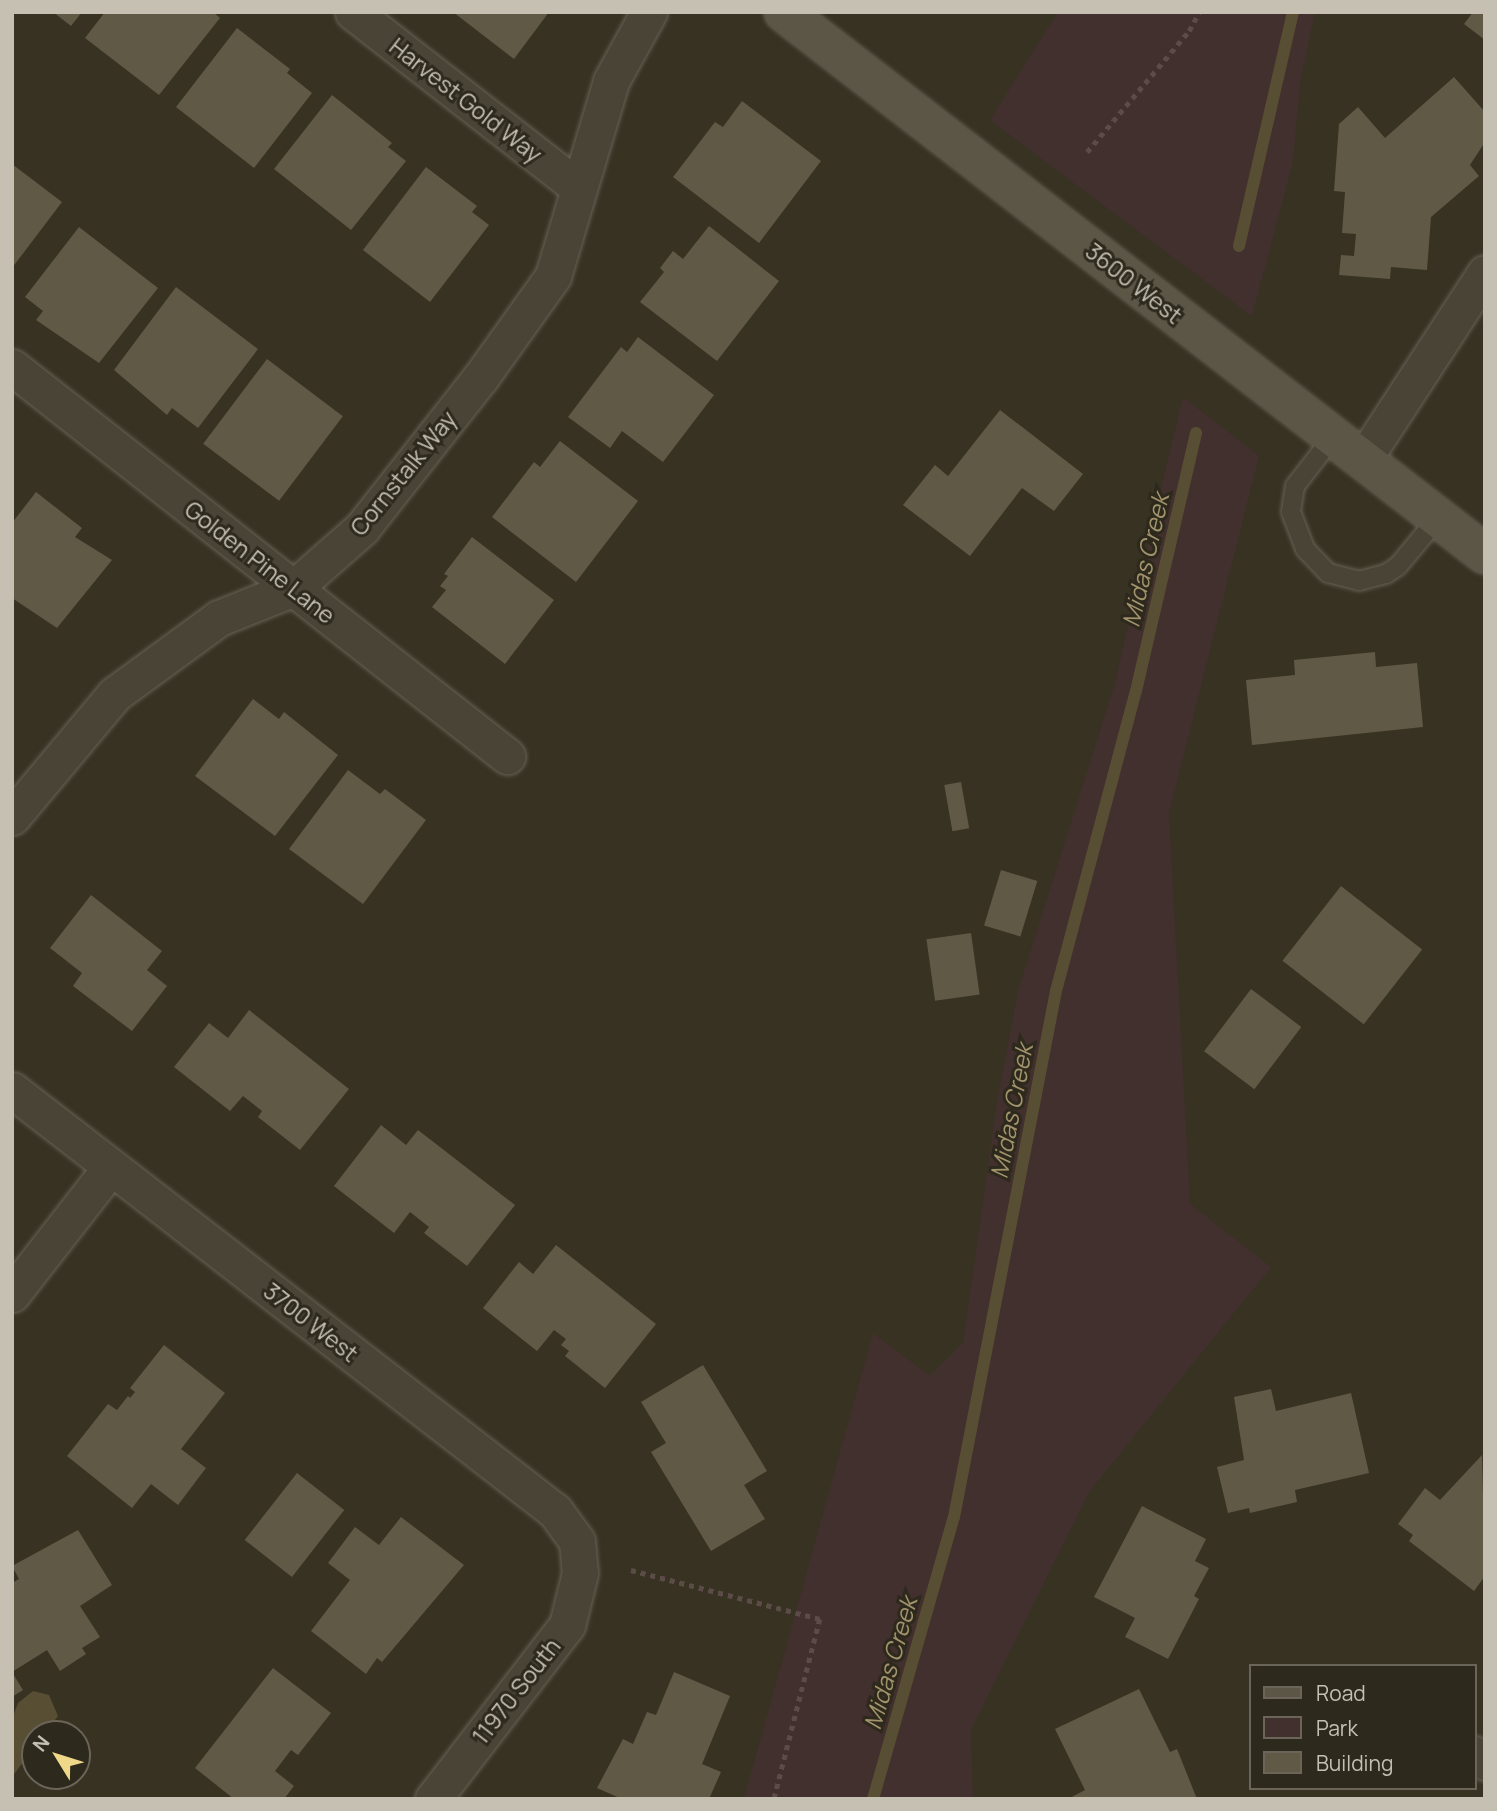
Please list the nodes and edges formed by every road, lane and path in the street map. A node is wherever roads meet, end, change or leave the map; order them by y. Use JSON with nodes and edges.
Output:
{"nodes":[{"id":1,"x":353,"y":12,"type":"edge"},
{"id":2,"x":649,"y":12,"type":"edge"},
{"id":3,"x":784,"y":12,"type":"edge"},
{"id":4,"x":1199,"y":12,"type":"edge"},
{"id":5,"x":1087,"y":152,"type":"dead end"},
{"id":6,"x":579,"y":188,"type":"junction"},
{"id":7,"x":1485,"y":273,"type":"edge"},
{"id":8,"x":12,"y":368,"type":"edge"},
{"id":9,"x":1334,"y":437,"type":"junction"},
{"id":10,"x":1363,"y":460,"type":"junction"},
{"id":11,"x":1438,"y":517,"type":"junction"},
{"id":12,"x":1485,"y":554,"type":"edge"},
{"id":13,"x":294,"y":588,"type":"junction"},
{"id":14,"x":507,"y":756,"type":"dead end"},
{"id":15,"x":12,"y":817,"type":"edge"},
{"id":16,"x":12,"y":1090,"type":"edge"},
{"id":17,"x":111,"y":1167,"type":"junction"},
{"id":18,"x":12,"y":1294,"type":"edge"},
{"id":19,"x":631,"y":1570,"type":"dead end"},
{"id":20,"x":580,"y":1573,"type":"joint"},
{"id":21,"x":433,"y":1799,"type":"edge"},
{"id":22,"x":774,"y":1799,"type":"edge"}],
"edges":[{"from":1,"to":6,"type":"street","name":"Harvest Gold Way"},
{"from":2,"to":6,"type":"street","name":"Cornstalk Way"},
{"from":3,"to":9,"type":"main road","name":"3600 West"},
{"from":4,"to":5,"type":"path"},
{"from":6,"to":13,"type":"street","name":"Cornstalk Way"},
{"from":7,"to":10,"type":"street"},
{"from":8,"to":13,"type":"street","name":"Golden Pine Lane"},
{"from":9,"to":10,"type":"main road","name":"3600 West"},
{"from":9,"to":11,"type":"lane"},
{"from":10,"to":11,"type":"main road","name":"3600 West"},
{"from":11,"to":12,"type":"main road","name":"3600 West"},
{"from":13,"to":14,"type":"street","name":"Golden Pine Lane"},
{"from":13,"to":15,"type":"street","name":"Cornstalk Way"},
{"from":16,"to":17,"type":"street","name":"3700 West"},
{"from":17,"to":18,"type":"street"},
{"from":17,"to":20,"type":"street","name":"3700 West"},
{"from":19,"to":22,"type":"path"},
{"from":20,"to":21,"type":"street","name":"11970 South"}]}
